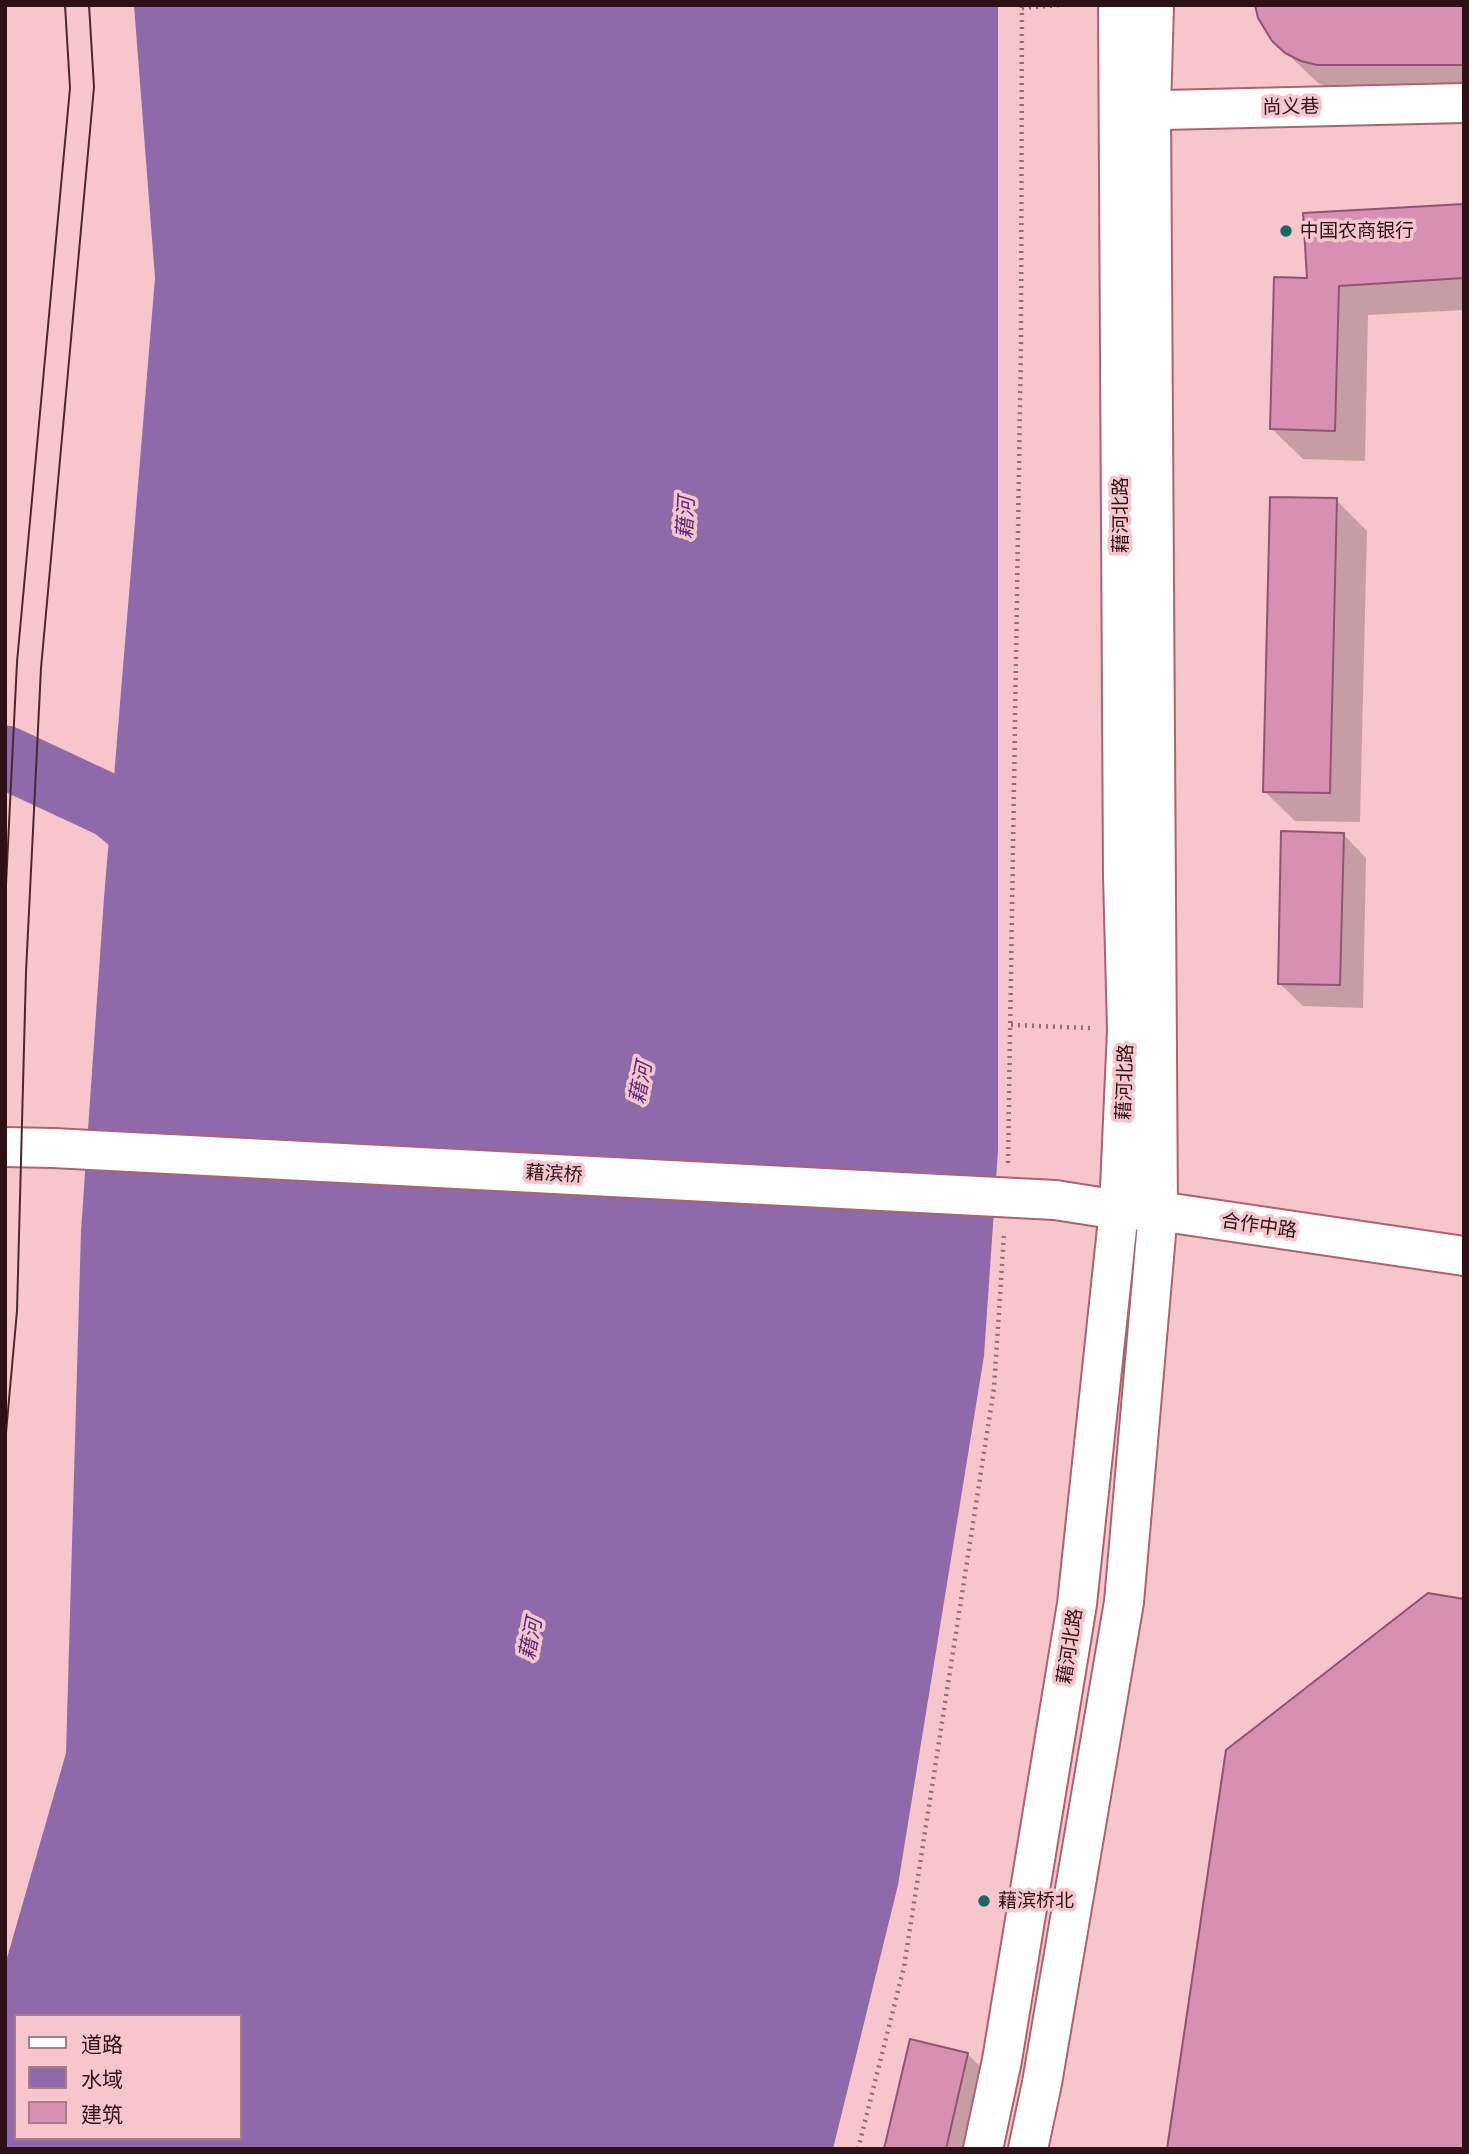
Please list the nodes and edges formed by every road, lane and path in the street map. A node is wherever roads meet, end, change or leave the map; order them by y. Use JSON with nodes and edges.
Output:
{"nodes":[{"id":1,"x":1060,"y":5,"type":"edge"},
{"id":2,"x":1118,"y":5,"type":"edge"},
{"id":3,"x":1154,"y":5,"type":"edge"},
{"id":4,"x":1022,"y":7,"type":"edge"},
{"id":5,"x":1464,"y":103,"type":"edge"},
{"id":6,"x":1135,"y":110,"type":"junction"},
{"id":7,"x":1011,"y":1024,"type":"junction"},
{"id":8,"x":1127,"y":1030,"type":"junction"},
{"id":9,"x":5,"y":1147,"type":"edge"},
{"id":10,"x":1007,"y":1173,"type":"dead end"},
{"id":11,"x":1055,"y":1200,"type":"joint"},
{"id":12,"x":1119,"y":1210,"type":"junction"},
{"id":13,"x":1158,"y":1211,"type":"junction"},
{"id":14,"x":1004,"y":1227,"type":"dead end"},
{"id":15,"x":1464,"y":1256,"type":"edge"},
{"id":16,"x":858,"y":2149,"type":"edge"},
{"id":17,"x":983,"y":2149,"type":"edge"},
{"id":18,"x":1028,"y":2149,"type":"edge"}],
"edges":[{"from":1,"to":4,"type":"path"},
{"from":2,"to":6,"type":"main road","name":"藉河北路"},
{"from":3,"to":6,"type":"main road","name":"藉河北路"},
{"from":4,"to":7,"type":"path"},
{"from":5,"to":6,"type":"main road","name":"尚义巷"},
{"from":6,"to":8,"type":"main road","name":"藉河北路"},
{"from":6,"to":13,"type":"main road","name":"藉河北路"},
{"from":7,"to":8,"type":"path"},
{"from":7,"to":10,"type":"path"},
{"from":8,"to":12,"type":"main road","name":"藉河北路"},
{"from":9,"to":11,"type":"main road","name":"藉滨桥","bridge":true},
{"from":11,"to":12,"type":"main road","name":"合作中路"},
{"from":12,"to":13,"type":"main road","name":"合作中路"},
{"from":12,"to":17,"type":"main road","name":"藉河北路"},
{"from":13,"to":15,"type":"main road","name":"合作中路"},
{"from":13,"to":18,"type":"main road","name":"藉河北路"},
{"from":14,"to":16,"type":"path"}]}
